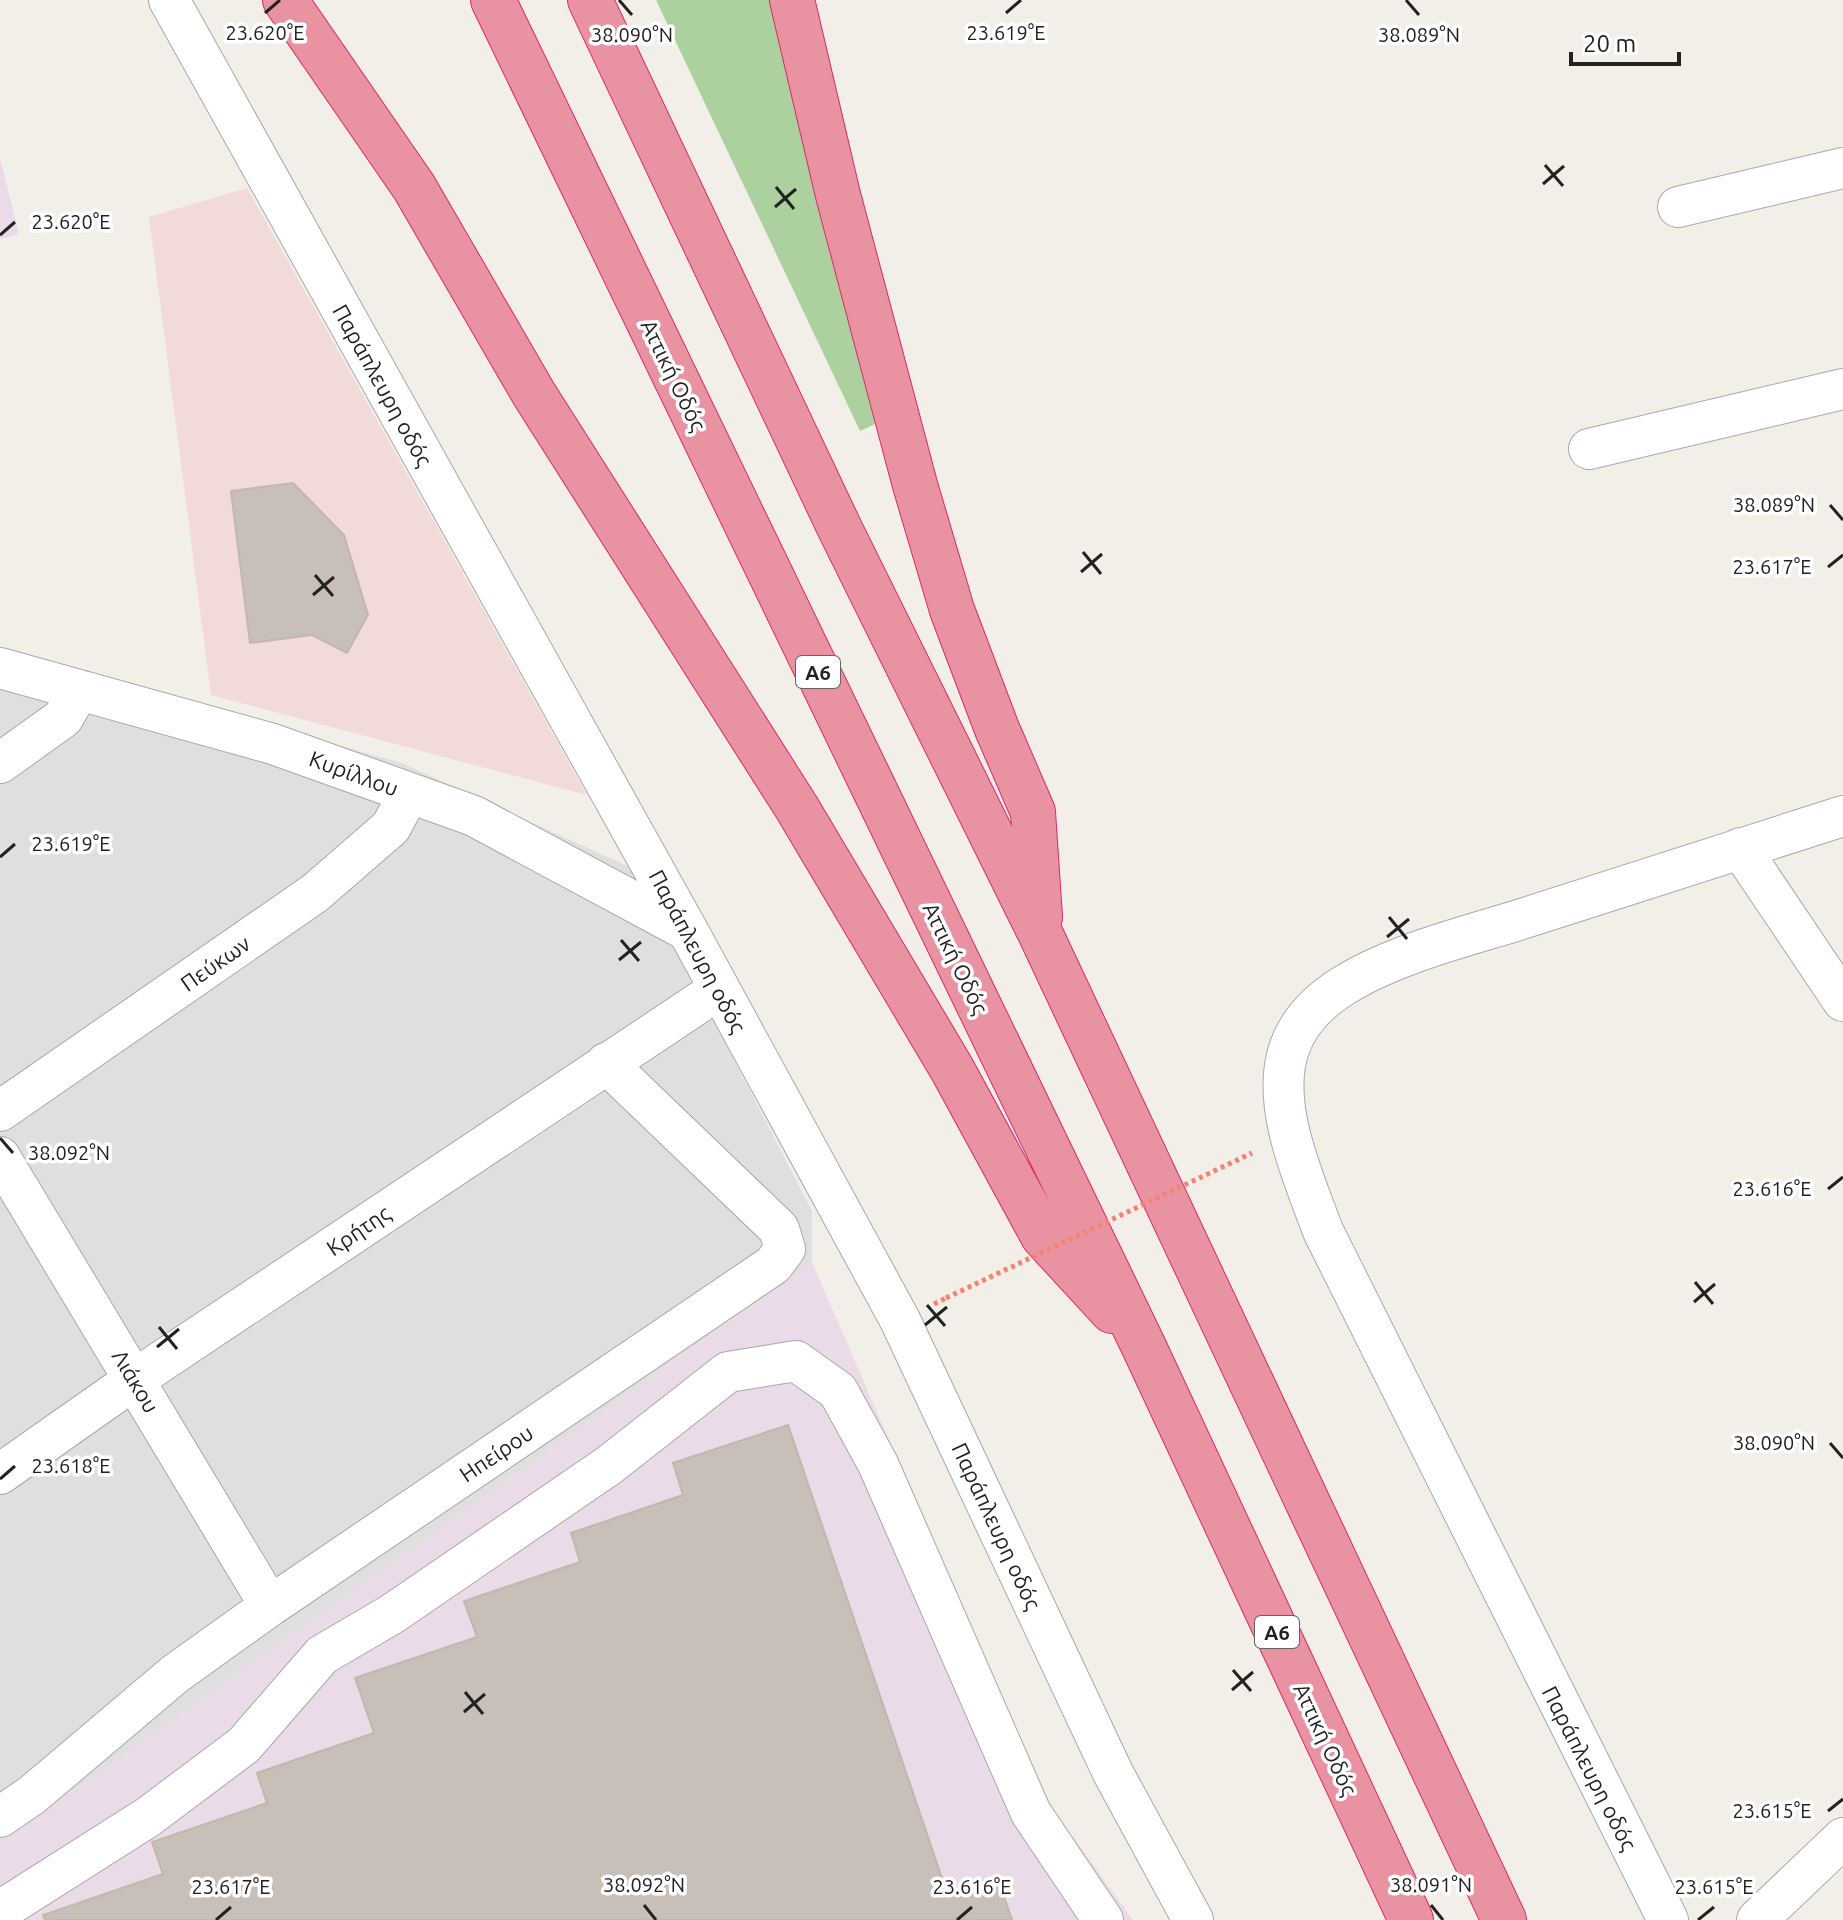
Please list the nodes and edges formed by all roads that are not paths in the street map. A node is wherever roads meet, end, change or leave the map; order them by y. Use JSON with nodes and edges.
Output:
{"nodes":[{"id":1,"x":169,"y":0,"type":"edge"},
{"id":2,"x":285,"y":0,"type":"edge"},
{"id":3,"x":493,"y":0,"type":"edge"},
{"id":4,"x":590,"y":0,"type":"edge"},
{"id":5,"x":792,"y":0,"type":"edge"},
{"id":6,"x":1843,"y":168,"type":"edge"},
{"id":7,"x":1678,"y":207,"type":"dead end"},
{"id":8,"x":1843,"y":389,"type":"edge"},
{"id":9,"x":1589,"y":449,"type":"dead end"},
{"id":10,"x":0,"y":668,"type":"edge"},
{"id":11,"x":79,"y":690,"type":"junction"},
{"id":12,"x":0,"y":763,"type":"edge"},
{"id":13,"x":409,"y":793,"type":"junction"},
{"id":14,"x":1843,"y":816,"type":"edge"},
{"id":15,"x":1740,"y":848,"type":"junction"},
{"id":16,"x":688,"y":931,"type":"junction"},
{"id":17,"x":1041,"y":935,"type":"junction"},
{"id":18,"x":718,"y":990,"type":"junction"},
{"id":19,"x":1843,"y":1001,"type":"edge"},
{"id":20,"x":606,"y":1063,"type":"junction"},
{"id":21,"x":0,"y":1111,"type":"edge"},
{"id":22,"x":0,"y":1157,"type":"edge"},
{"id":23,"x":1143,"y":1345,"type":"junction"},
{"id":24,"x":135,"y":1379,"type":"junction"},
{"id":25,"x":0,"y":1474,"type":"edge"},
{"id":26,"x":270,"y":1606,"type":"junction"},
{"id":27,"x":0,"y":1817,"type":"edge"},
{"id":28,"x":1843,"y":1838,"type":"edge"},
{"id":29,"x":0,"y":1911,"type":"edge"},
{"id":30,"x":1103,"y":1920,"type":"edge"},
{"id":31,"x":1193,"y":1920,"type":"edge"},
{"id":32,"x":1411,"y":1920,"type":"edge"},
{"id":33,"x":1504,"y":1920,"type":"edge"},
{"id":34,"x":1668,"y":1920,"type":"edge"},
{"id":35,"x":1757,"y":1920,"type":"edge"}],
"edges":[{"from":1,"to":16,"type":"street","name":"Παράπλευρη οδός"},
{"from":2,"to":23,"type":"highway"},
{"from":3,"to":23,"type":"highway","name":"Αττική Οδός","number":"Α6"},
{"from":4,"to":17,"type":"highway"},
{"from":5,"to":17,"type":"highway"},
{"from":6,"to":7,"type":"street"},
{"from":8,"to":9,"type":"street"},
{"from":10,"to":11,"type":"street","name":"Κυρίλλου"},
{"from":11,"to":12,"type":"street"},
{"from":11,"to":13,"type":"street","name":"Κυρίλλου"},
{"from":13,"to":16,"type":"street","name":"Κυρίλλου"},
{"from":13,"to":21,"type":"street","name":"Πεύκων"},
{"from":14,"to":15,"type":"street"},
{"from":15,"to":19,"type":"street"},
{"from":15,"to":34,"type":"street","name":"Παράπλευρη οδός"},
{"from":16,"to":18,"type":"street","name":"Παράπλευρη οδός"},
{"from":17,"to":33,"type":"highway"},
{"from":18,"to":20,"type":"street","name":"Κρήτης"},
{"from":18,"to":31,"type":"street","name":"Παράπλευρη οδός"},
{"from":20,"to":24,"type":"street","name":"Κρήτης"},
{"from":20,"to":26,"type":"street","name":"Ηπείρου"},
{"from":22,"to":24,"type":"street","name":"Λιάκου"},
{"from":23,"to":32,"type":"highway","name":"Αττική Οδός","number":"Α6"},
{"from":24,"to":25,"type":"street","name":"Κρήτης"},
{"from":24,"to":26,"type":"street","name":"Λιάκου"},
{"from":26,"to":27,"type":"street","name":"Ηπείρου"},
{"from":28,"to":35,"type":"street"},
{"from":29,"to":30,"type":"street"}]}
